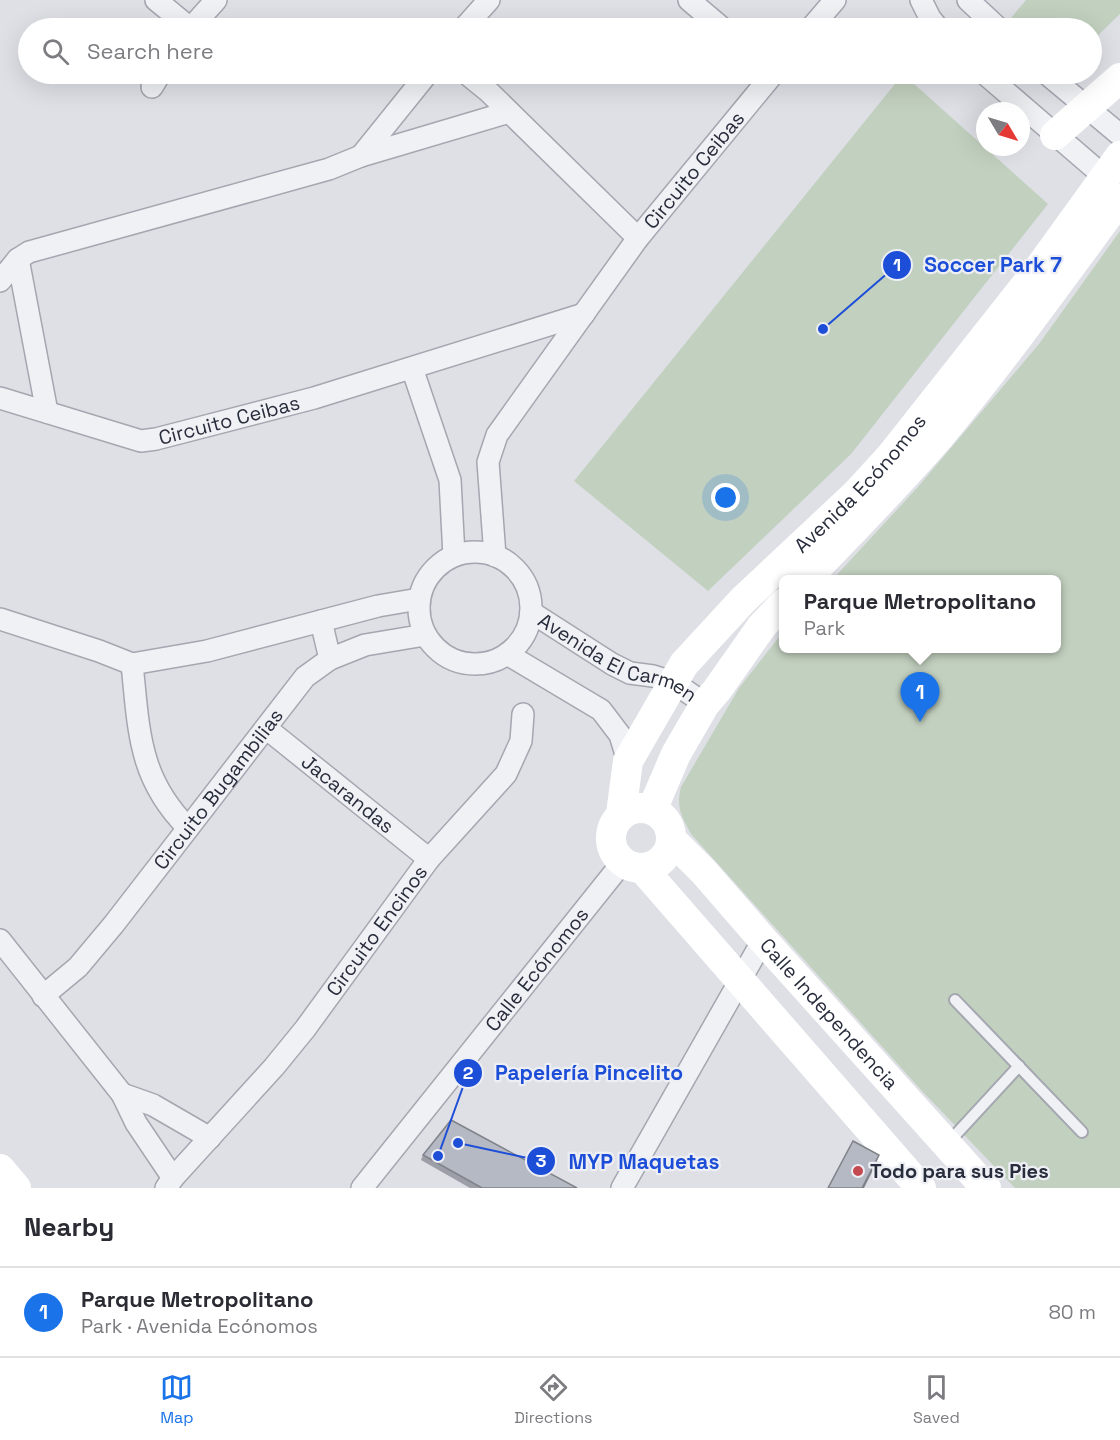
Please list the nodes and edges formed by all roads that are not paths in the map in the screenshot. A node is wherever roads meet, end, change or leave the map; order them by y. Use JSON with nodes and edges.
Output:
{"nodes":[{"id":1,"x":156,"y":0,"type":"edge"},
{"id":2,"x":216,"y":0,"type":"edge"},
{"id":3,"x":489,"y":0,"type":"edge"},
{"id":4,"x":689,"y":0,"type":"edge"},
{"id":5,"x":835,"y":0,"type":"edge"},
{"id":6,"x":921,"y":0,"type":"edge"},
{"id":7,"x":968,"y":0,"type":"edge"},
{"id":8,"x":178,"y":18,"type":"edge"},
{"id":9,"x":200,"y":18,"type":"edge"},
{"id":10,"x":473,"y":18,"type":"edge"},
{"id":11,"x":710,"y":18,"type":"edge"},
{"id":12,"x":820,"y":18,"type":"edge"},
{"id":13,"x":930,"y":18,"type":"edge"},
{"id":14,"x":987,"y":18,"type":"edge"},
{"id":15,"x":1120,"y":78,"type":"edge"},
{"id":16,"x":419,"y":84,"type":"edge"},
{"id":17,"x":478,"y":84,"type":"edge"},
{"id":18,"x":765,"y":84,"type":"edge"},
{"id":19,"x":996,"y":84,"type":"edge"},
{"id":20,"x":1059,"y":84,"type":"edge"},
{"id":21,"x":1087,"y":107,"type":"junction"},
{"id":22,"x":509,"y":112,"type":"junction"},
{"id":23,"x":1055,"y":135,"type":"junction"},
{"id":24,"x":1120,"y":135,"type":"edge"},
{"id":25,"x":361,"y":156,"type":"junction"},
{"id":26,"x":1116,"y":181,"type":"edge"},
{"id":27,"x":639,"y":238,"type":"junction"},
{"id":28,"x":18,"y":259,"type":"junction"},
{"id":29,"x":0,"y":281,"type":"edge"},
{"id":30,"x":584,"y":314,"type":"junction"},
{"id":31,"x":412,"y":368,"type":"junction"},
{"id":32,"x":0,"y":398,"type":"edge"},
{"id":33,"x":47,"y":412,"type":"junction"},
{"id":34,"x":930,"y":428,"type":"junction"},
{"id":35,"x":454,"y":556,"type":"junction"},
{"id":36,"x":495,"y":556,"type":"junction"},
{"id":37,"x":809,"y":575,"type":"edge"},
{"id":38,"x":419,"y":599,"type":"junction"},
{"id":39,"x":779,"y":607,"type":"edge"},
{"id":40,"x":531,"y":612,"type":"junction"},
{"id":41,"x":321,"y":621,"type":"junction"},
{"id":42,"x":3,"y":622,"type":"edge"},
{"id":43,"x":425,"y":635,"type":"junction"},
{"id":44,"x":507,"y":654,"type":"junction"},
{"id":45,"x":330,"y":659,"type":"junction"},
{"id":46,"x":132,"y":664,"type":"junction"},
{"id":47,"x":673,"y":682,"type":"junction"},
{"id":48,"x":705,"y":704,"type":"junction"},
{"id":49,"x":523,"y":714,"type":"dead end"},
{"id":50,"x":266,"y":728,"type":"junction"},
{"id":51,"x":628,"y":761,"type":"junction"},
{"id":52,"x":652,"y":810,"type":"junction"},
{"id":53,"x":621,"y":814,"type":"junction"},
{"id":54,"x":188,"y":828,"type":"junction"},
{"id":55,"x":671,"y":839,"type":"junction"},
{"id":56,"x":429,"y":859,"type":"junction"},
{"id":57,"x":632,"y":866,"type":"junction"},
{"id":58,"x":0,"y":940,"type":"edge"},
{"id":59,"x":763,"y":940,"type":"junction"},
{"id":60,"x":740,"y":982,"type":"junction"},
{"id":61,"x":43,"y":996,"type":"junction"},
{"id":62,"x":955,"y":1000,"type":"dead end"},
{"id":63,"x":1019,"y":1066,"type":"junction"},
{"id":64,"x":122,"y":1094,"type":"junction"},
{"id":65,"x":1082,"y":1132,"type":"dead end"},
{"id":66,"x":210,"y":1138,"type":"junction"},
{"id":67,"x":947,"y":1144,"type":"junction"},
{"id":68,"x":0,"y":1169,"type":"edge"},
{"id":69,"x":169,"y":1183,"type":"edge"},
{"id":70,"x":16,"y":1188,"type":"edge"},
{"id":71,"x":362,"y":1188,"type":"edge"},
{"id":72,"x":622,"y":1188,"type":"edge"},
{"id":73,"x":921,"y":1188,"type":"edge"},
{"id":74,"x":986,"y":1188,"type":"edge"}],
"edges":[{"from":1,"to":8,"type":"street"},
{"from":2,"to":9,"type":"street"},
{"from":3,"to":10,"type":"street"},
{"from":4,"to":11,"type":"street"},
{"from":5,"to":12,"type":"street"},
{"from":6,"to":13,"type":"street"},
{"from":7,"to":14,"type":"street"},
{"from":15,"to":21,"type":"street"},
{"from":16,"to":25,"type":"street"},
{"from":17,"to":22,"type":"street","name":"Circuito Ceibas"},
{"from":18,"to":27,"type":"street","name":"Circuito Ceibas"},
{"from":19,"to":23,"type":"street"},
{"from":20,"to":21,"type":"street"},
{"from":21,"to":23,"type":"street"},
{"from":21,"to":24,"type":"street"},
{"from":22,"to":25,"type":"street"},
{"from":22,"to":27,"type":"street","name":"Circuito Ceibas"},
{"from":23,"to":26,"type":"street"},
{"from":25,"to":28,"type":"street"},
{"from":26,"to":34,"type":"street","name":"Avenida Ecónomos"},
{"from":27,"to":30,"type":"street","name":"Circuito Ceibas"},
{"from":28,"to":29,"type":"street"},
{"from":28,"to":33,"type":"street"},
{"from":30,"to":31,"type":"street","name":"Circuito Ceibas"},
{"from":30,"to":36,"type":"street","name":"Circuito Ceibas"},
{"from":31,"to":33,"type":"street","name":"Circuito Ceibas"},
{"from":31,"to":35,"type":"street"},
{"from":32,"to":33,"type":"street","name":"Circuito Ceibas"},
{"from":34,"to":37,"type":"street","name":"Avenida Ecónomos"},
{"from":34,"to":47,"type":"street","name":"Avenida Ecónomos"},
{"from":35,"to":36,"type":"street"},
{"from":35,"to":38,"type":"street"},
{"from":36,"to":40,"type":"street"},
{"from":38,"to":41,"type":"street"},
{"from":38,"to":43,"type":"street"},
{"from":39,"to":48,"type":"street"},
{"from":40,"to":44,"type":"street"},
{"from":40,"to":47,"type":"street","name":"Avenida El Carmen"},
{"from":41,"to":45,"type":"street"},
{"from":41,"to":46,"type":"street"},
{"from":42,"to":46,"type":"street"},
{"from":43,"to":44,"type":"street"},
{"from":43,"to":45,"type":"street","name":"Circuito Bugambilias"},
{"from":44,"to":51,"type":"street"},
{"from":45,"to":50,"type":"street","name":"Circuito Bugambilias"},
{"from":46,"to":54,"type":"street"},
{"from":47,"to":48,"type":"street","name":"Avenida El Carmen"},
{"from":47,"to":51,"type":"street","name":"Avenida Ecónomos"},
{"from":48,"to":52,"type":"street"},
{"from":49,"to":56,"type":"street","name":"Circuito Encinos"},
{"from":50,"to":54,"type":"street","name":"Circuito Bugambilias"},
{"from":50,"to":56,"type":"street","name":"Jacarandas"},
{"from":51,"to":53,"type":"street","name":"Avenida Ecónomos"},
{"from":52,"to":53,"type":"street"},
{"from":52,"to":55,"type":"street"},
{"from":53,"to":57,"type":"street"},
{"from":54,"to":61,"type":"street","name":"Circuito Bugambilias"},
{"from":55,"to":57,"type":"street","name":"Calle Ecónomos"},
{"from":55,"to":59,"type":"street","name":"Calle Independencia"},
{"from":56,"to":66,"type":"street","name":"Circuito Encinos"},
{"from":57,"to":60,"type":"street"},
{"from":57,"to":71,"type":"street","name":"Calle Ecónomos"},
{"from":58,"to":61,"type":"street","name":"Circuito Encinos"},
{"from":59,"to":60,"type":"street"},
{"from":59,"to":67,"type":"street","name":"Calle Independencia"},
{"from":60,"to":72,"type":"street"},
{"from":60,"to":73,"type":"street"},
{"from":61,"to":64,"type":"street","name":"Circuito Encinos"},
{"from":62,"to":63,"type":"lane"},
{"from":63,"to":65,"type":"lane"},
{"from":63,"to":67,"type":"lane"},
{"from":64,"to":66,"type":"street"},
{"from":64,"to":69,"type":"street","name":"Circuito Encinos"},
{"from":66,"to":69,"type":"street","name":"Circuito Encinos"},
{"from":67,"to":74,"type":"street","name":"Calle Independencia"},
{"from":68,"to":70,"type":"street"}]}
